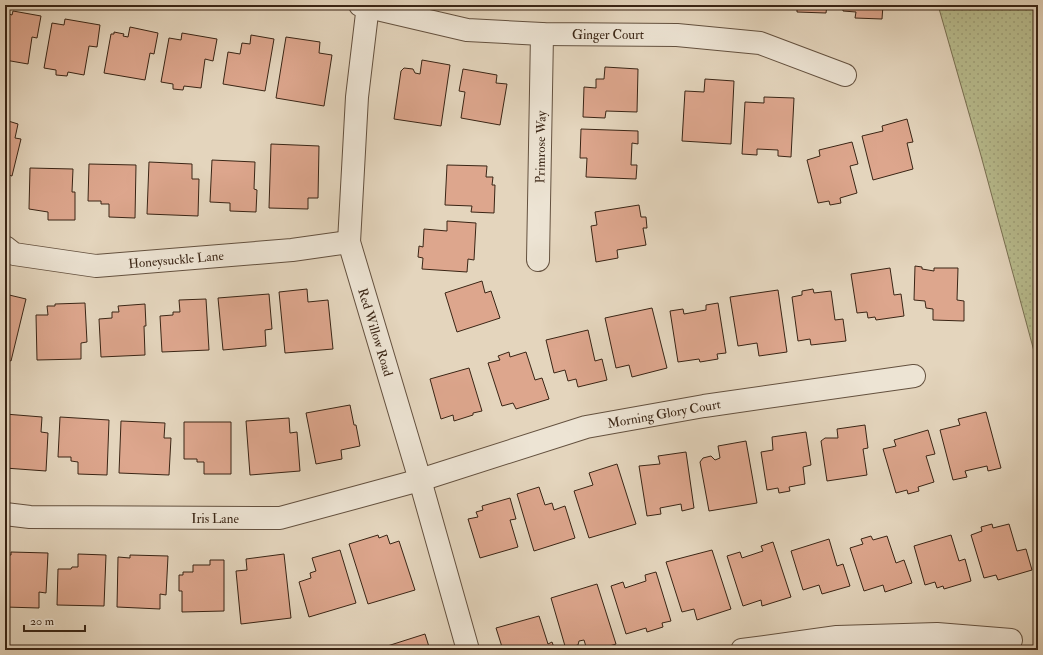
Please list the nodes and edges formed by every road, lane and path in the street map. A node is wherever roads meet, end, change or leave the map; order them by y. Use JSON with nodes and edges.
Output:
{"nodes":[{"id":1,"x":365,"y":5,"type":"edge"},
{"id":2,"x":542,"y":34,"type":"junction"},
{"id":3,"x":845,"y":75,"type":"dead end"},
{"id":4,"x":349,"y":242,"type":"junction"},
{"id":5,"x":5,"y":247,"type":"edge"},
{"id":6,"x":538,"y":260,"type":"dead end"},
{"id":7,"x":914,"y":376,"type":"dead end"},
{"id":8,"x":420,"y":480,"type":"junction"},
{"id":9,"x":5,"y":514,"type":"edge"},
{"id":10,"x":1011,"y":640,"type":"dead end"},
{"id":11,"x":468,"y":650,"type":"edge"},
{"id":12,"x":742,"y":650,"type":"edge"}],
"edges":[{"from":1,"to":2,"type":"street","name":"Ginger Court"},
{"from":1,"to":4,"type":"street","name":"Red Willow Road"},
{"from":2,"to":3,"type":"street","name":"Ginger Court"},
{"from":2,"to":6,"type":"street","name":"Primrose Way"},
{"from":4,"to":5,"type":"street","name":"Honeysuckle Lane"},
{"from":4,"to":8,"type":"street","name":"Red Willow Road"},
{"from":7,"to":8,"type":"street","name":"Morning Glory Court"},
{"from":8,"to":9,"type":"street","name":"Iris Lane"},
{"from":8,"to":11,"type":"street","name":"Red Willow Road"},
{"from":10,"to":12,"type":"street"}]}
